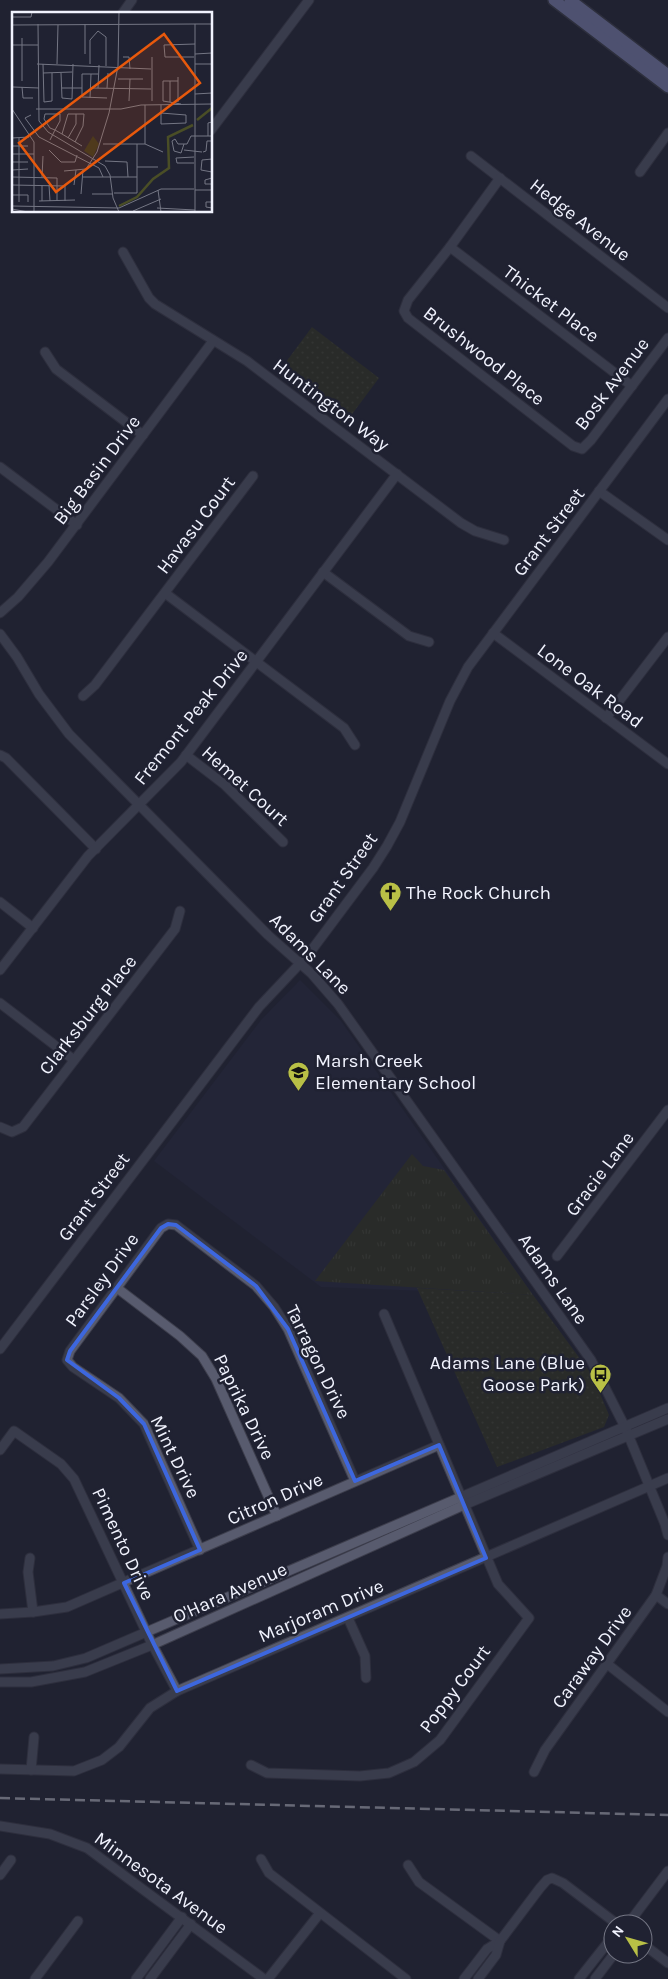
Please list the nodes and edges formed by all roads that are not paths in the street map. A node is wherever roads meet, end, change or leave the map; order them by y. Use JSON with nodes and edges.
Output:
{"nodes":[{"id":1,"x":132,"y":0,"type":"edge"},
{"id":2,"x":309,"y":0,"type":"edge"},
{"id":3,"x":554,"y":0,"type":"edge"},
{"id":4,"x":570,"y":0,"type":"edge"},
{"id":5,"x":123,"y":12,"type":"edge"},
{"id":6,"x":668,"y":75,"type":"edge"},
{"id":7,"x":668,"y":87,"type":"edge"},
{"id":8,"x":212,"y":129,"type":"edge"},
{"id":9,"x":668,"y":133,"type":"edge"},
{"id":10,"x":471,"y":156,"type":"dead end"},
{"id":11,"x":640,"y":172,"type":"dead end"},
{"id":12,"x":500,"y":178,"type":"junction"},
{"id":13,"x":450,"y":247,"type":"junction"},
{"id":14,"x":123,"y":252,"type":"dead end"},
{"id":15,"x":668,"y":308,"type":"edge"},
{"id":16,"x":668,"y":338,"type":"edge"},
{"id":17,"x":213,"y":340,"type":"junction"},
{"id":18,"x":45,"y":352,"type":"dead end"},
{"id":19,"x":632,"y":386,"type":"junction"},
{"id":20,"x":668,"y":399,"type":"edge"},
{"id":21,"x":143,"y":435,"type":"junction"},
{"id":22,"x":582,"y":449,"type":"joint"},
{"id":23,"x":0,"y":467,"type":"edge"},
{"id":24,"x":397,"y":474,"type":"junction"},
{"id":25,"x":253,"y":476,"type":"dead end"},
{"id":26,"x":599,"y":491,"type":"junction"},
{"id":27,"x":77,"y":525,"type":"junction"},
{"id":28,"x":668,"y":539,"type":"edge"},
{"id":29,"x":504,"y":540,"type":"dead end"},
{"id":30,"x":323,"y":572,"type":"junction"},
{"id":31,"x":165,"y":593,"type":"junction"},
{"id":32,"x":0,"y":613,"type":"edge"},
{"id":33,"x":493,"y":633,"type":"junction"},
{"id":34,"x":0,"y":634,"type":"edge"},
{"id":35,"x":668,"y":637,"type":"edge"},
{"id":36,"x":428,"y":642,"type":"dead end"},
{"id":37,"x":256,"y":662,"type":"junction"},
{"id":38,"x":83,"y":696,"type":"dead end"},
{"id":39,"x":606,"y":718,"type":"junction"},
{"id":40,"x":355,"y":745,"type":"dead end"},
{"id":41,"x":0,"y":755,"type":"edge"},
{"id":42,"x":186,"y":755,"type":"junction"},
{"id":43,"x":668,"y":764,"type":"edge"},
{"id":44,"x":140,"y":805,"type":"junction"},
{"id":45,"x":282,"y":842,"type":"dead end"},
{"id":46,"x":96,"y":849,"type":"junction"},
{"id":47,"x":0,"y":902,"type":"edge"},
{"id":48,"x":180,"y":911,"type":"dead end"},
{"id":49,"x":33,"y":928,"type":"junction"},
{"id":50,"x":299,"y":965,"type":"junction"},
{"id":51,"x":0,"y":970,"type":"edge"},
{"id":52,"x":0,"y":1002,"type":"edge"},
{"id":53,"x":74,"y":1060,"type":"junction"},
{"id":54,"x":668,"y":1110,"type":"edge"},
{"id":55,"x":0,"y":1127,"type":"edge"},
{"id":56,"x":160,"y":1228,"type":"joint"},
{"id":57,"x":557,"y":1256,"type":"dead end"},
{"id":58,"x":117,"y":1288,"type":"junction"},
{"id":59,"x":384,"y":1314,"type":"dead end"},
{"id":60,"x":0,"y":1348,"type":"edge"},
{"id":61,"x":70,"y":1350,"type":"joint"},
{"id":62,"x":668,"y":1408,"type":"edge"},
{"id":63,"x":668,"y":1419,"type":"edge"},
{"id":64,"x":625,"y":1426,"type":"junction"},
{"id":65,"x":628,"y":1436,"type":"junction"},
{"id":66,"x":439,"y":1445,"type":"junction"},
{"id":67,"x":0,"y":1450,"type":"edge"},
{"id":68,"x":668,"y":1478,"type":"edge"},
{"id":69,"x":356,"y":1481,"type":"junction"},
{"id":70,"x":650,"y":1485,"type":"junction"},
{"id":71,"x":463,"y":1501,"type":"junction"},
{"id":72,"x":277,"y":1516,"type":"junction"},
{"id":73,"x":668,"y":1535,"type":"edge"},
{"id":74,"x":200,"y":1550,"type":"junction"},
{"id":75,"x":668,"y":1557,"type":"edge"},
{"id":76,"x":30,"y":1558,"type":"dead end"},
{"id":77,"x":486,"y":1558,"type":"junction"},
{"id":78,"x":124,"y":1583,"type":"junction"},
{"id":79,"x":656,"y":1595,"type":"junction"},
{"id":80,"x":668,"y":1604,"type":"edge"},
{"id":81,"x":34,"y":1612,"type":"junction"},
{"id":82,"x":0,"y":1614,"type":"edge"},
{"id":83,"x":348,"y":1618,"type":"junction"},
{"id":84,"x":147,"y":1633,"type":"junction"},
{"id":85,"x":152,"y":1645,"type":"junction"},
{"id":86,"x":606,"y":1663,"type":"junction"},
{"id":87,"x":0,"y":1670,"type":"edge"},
{"id":88,"x":366,"y":1678,"type":"dead end"},
{"id":89,"x":0,"y":1682,"type":"edge"},
{"id":90,"x":177,"y":1691,"type":"junction"},
{"id":91,"x":668,"y":1712,"type":"edge"},
{"id":92,"x":34,"y":1737,"type":"dead end"},
{"id":93,"x":251,"y":1765,"type":"dead end"},
{"id":94,"x":0,"y":1769,"type":"edge"},
{"id":95,"x":31,"y":1770,"type":"junction"},
{"id":96,"x":534,"y":1772,"type":"dead end"},
{"id":97,"x":0,"y":1826,"type":"edge"},
{"id":98,"x":261,"y":1858,"type":"dead end"},
{"id":99,"x":11,"y":1860,"type":"dead end"},
{"id":100,"x":408,"y":1865,"type":"dead end"},
{"id":101,"x":668,"y":1870,"type":"edge"},
{"id":102,"x":0,"y":1875,"type":"edge"},
{"id":103,"x":320,"y":1913,"type":"junction"},
{"id":104,"x":603,"y":1914,"type":"edge"},
{"id":105,"x":635,"y":1914,"type":"edge"},
{"id":106,"x":182,"y":1917,"type":"junction"},
{"id":107,"x":78,"y":1921,"type":"dead end"},
{"id":108,"x":192,"y":1924,"type":"junction"},
{"id":109,"x":500,"y":1941,"type":"junction"},
{"id":110,"x":603,"y":1949,"type":"edge"},
{"id":111,"x":653,"y":1951,"type":"edge"},
{"id":112,"x":668,"y":1962,"type":"edge"},
{"id":113,"x":606,"y":1964,"type":"edge"},
{"id":114,"x":36,"y":1979,"type":"edge"},
{"id":115,"x":136,"y":1979,"type":"edge"},
{"id":116,"x":150,"y":1979,"type":"edge"},
{"id":117,"x":266,"y":1979,"type":"edge"},
{"id":118,"x":406,"y":1979,"type":"edge"},
{"id":119,"x":464,"y":1979,"type":"edge"},
{"id":120,"x":478,"y":1979,"type":"edge"},
{"id":121,"x":579,"y":1979,"type":"edge"},
{"id":122,"x":595,"y":1979,"type":"edge"}],
"edges":[{"from":1,"to":5,"type":"street"},
{"from":2,"to":8,"type":"street"},
{"from":3,"to":7,"type":"main road"},
{"from":4,"to":6,"type":"main road"},
{"from":9,"to":11,"type":"street"},
{"from":10,"to":12,"type":"street","name":"Hedge Avenue"},
{"from":12,"to":13,"type":"street","name":"Brushwood Place"},
{"from":12,"to":15,"type":"street","name":"Hedge Avenue"},
{"from":13,"to":19,"type":"street","name":"Thicket Place"},
{"from":13,"to":22,"type":"street","name":"Brushwood Place"},
{"from":14,"to":17,"type":"street","name":"Huntington Way"},
{"from":16,"to":19,"type":"street","name":"Bosk Avenue"},
{"from":17,"to":21,"type":"street","name":"Big Basin Drive"},
{"from":17,"to":24,"type":"street","name":"Huntington Way"},
{"from":18,"to":21,"type":"street"},
{"from":19,"to":22,"type":"street","name":"Bosk Avenue"},
{"from":20,"to":26,"type":"street","name":"Grant Street"},
{"from":21,"to":27,"type":"street","name":"Big Basin Drive"},
{"from":23,"to":27,"type":"street"},
{"from":24,"to":29,"type":"street","name":"Huntington Way"},
{"from":24,"to":30,"type":"street","name":"Fremont Peak Drive"},
{"from":25,"to":31,"type":"street","name":"Havasu Court"},
{"from":26,"to":28,"type":"street"},
{"from":26,"to":33,"type":"street","name":"Grant Street"},
{"from":27,"to":32,"type":"street","name":"Big Basin Drive"},
{"from":30,"to":36,"type":"street"},
{"from":30,"to":37,"type":"street","name":"Fremont Peak Drive"},
{"from":31,"to":37,"type":"street"},
{"from":31,"to":38,"type":"street","name":"Havasu Court"},
{"from":33,"to":39,"type":"street","name":"Lone Oak Road"},
{"from":33,"to":50,"type":"street","name":"Grant Street"},
{"from":34,"to":44,"type":"street","name":"Adams Lane"},
{"from":35,"to":39,"type":"street"},
{"from":37,"to":40,"type":"street"},
{"from":37,"to":42,"type":"street","name":"Fremont Peak Drive"},
{"from":39,"to":43,"type":"street","name":"Lone Oak Road"},
{"from":41,"to":46,"type":"street"},
{"from":42,"to":44,"type":"street","name":"Fremont Peak Drive"},
{"from":42,"to":45,"type":"street","name":"Hemet Court"},
{"from":44,"to":46,"type":"street","name":"Fremont Peak Drive"},
{"from":44,"to":50,"type":"street","name":"Adams Lane"},
{"from":46,"to":49,"type":"street","name":"Fremont Peak Drive"},
{"from":47,"to":49,"type":"street"},
{"from":48,"to":53,"type":"street","name":"Clarksburg Place"},
{"from":49,"to":51,"type":"street","name":"Fremont Peak Drive"},
{"from":50,"to":60,"type":"street","name":"Grant Street"},
{"from":50,"to":64,"type":"street","name":"Adams Lane"},
{"from":52,"to":53,"type":"street"},
{"from":53,"to":55,"type":"street","name":"Clarksburg Place"},
{"from":54,"to":57,"type":"street","name":"Gracie Lane"},
{"from":56,"to":58,"type":"street","name":"Parsley Drive"},
{"from":56,"to":69,"type":"street","name":"Tarragon Drive"},
{"from":58,"to":61,"type":"street","name":"Parsley Drive"},
{"from":58,"to":72,"type":"street","name":"Paprika Drive"},
{"from":59,"to":66,"type":"street"},
{"from":61,"to":74,"type":"street","name":"Mint Drive"},
{"from":62,"to":64,"type":"street","name":"O'Hara Avenue"},
{"from":63,"to":65,"type":"street","name":"O'Hara Avenue"},
{"from":64,"to":65,"type":"street"},
{"from":64,"to":71,"type":"street","name":"O'Hara Avenue"},
{"from":65,"to":70,"type":"street"},
{"from":65,"to":71,"type":"street","name":"O'Hara Avenue"},
{"from":66,"to":69,"type":"street","name":"Citron Drive"},
{"from":66,"to":71,"type":"street"},
{"from":67,"to":78,"type":"street","name":"Pimento Drive"},
{"from":68,"to":70,"type":"street","name":"Marjoram Drive"},
{"from":69,"to":72,"type":"street","name":"Citron Drive"},
{"from":70,"to":73,"type":"street"},
{"from":70,"to":77,"type":"street","name":"Marjoram Drive"},
{"from":71,"to":77,"type":"street"},
{"from":71,"to":84,"type":"street","name":"O'Hara Avenue"},
{"from":71,"to":85,"type":"street","name":"O'Hara Avenue"},
{"from":72,"to":74,"type":"street","name":"Citron Drive"},
{"from":74,"to":78,"type":"street","name":"Citron Drive"},
{"from":75,"to":79,"type":"street","name":"Caraway Drive"},
{"from":76,"to":81,"type":"street"},
{"from":77,"to":83,"type":"street","name":"Marjoram Drive"},
{"from":77,"to":93,"type":"street","name":"Poppy Court"},
{"from":78,"to":81,"type":"street","name":"Citron Drive"},
{"from":78,"to":84,"type":"street","name":"Pimento Drive"},
{"from":79,"to":80,"type":"street"},
{"from":79,"to":86,"type":"street","name":"Caraway Drive"},
{"from":81,"to":82,"type":"street","name":"Citron Drive"},
{"from":83,"to":88,"type":"street"},
{"from":83,"to":90,"type":"street","name":"Marjoram Drive"},
{"from":84,"to":85,"type":"street","name":"Pimento Drive"},
{"from":84,"to":87,"type":"street","name":"O'Hara Avenue"},
{"from":85,"to":89,"type":"street","name":"O'Hara Avenue"},
{"from":85,"to":90,"type":"street","name":"Pimento Drive"},
{"from":86,"to":91,"type":"street"},
{"from":86,"to":96,"type":"street","name":"Caraway Drive"},
{"from":90,"to":95,"type":"street","name":"Marjoram Drive"},
{"from":92,"to":95,"type":"street"},
{"from":94,"to":95,"type":"street","name":"Marjoram Drive"},
{"from":97,"to":106,"type":"street","name":"Minnesota Avenue"},
{"from":98,"to":103,"type":"street"},
{"from":99,"to":102,"type":"street"},
{"from":100,"to":109,"type":"street"},
{"from":101,"to":105,"type":"street"},
{"from":103,"to":117,"type":"street"},
{"from":103,"to":118,"type":"street"},
{"from":104,"to":109,"type":"street"},
{"from":106,"to":108,"type":"street","name":"Minnesota Avenue"},
{"from":106,"to":115,"type":"street"},
{"from":107,"to":114,"type":"street"},
{"from":108,"to":116,"type":"street"},
{"from":108,"to":117,"type":"street","name":"Minnesota Avenue"},
{"from":109,"to":119,"type":"street"},
{"from":109,"to":120,"type":"street"},
{"from":110,"to":121,"type":"street"},
{"from":111,"to":112,"type":"street"},
{"from":113,"to":122,"type":"street"}]}
